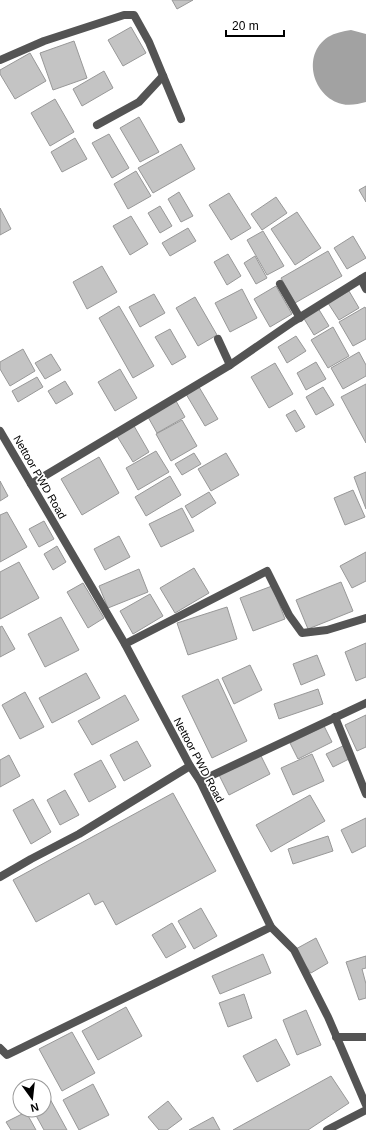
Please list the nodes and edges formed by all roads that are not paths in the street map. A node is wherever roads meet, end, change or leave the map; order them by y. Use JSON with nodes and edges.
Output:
{"nodes":[{"id":1,"x":0,"y":60,"type":"edge"},
{"id":2,"x":163,"y":76,"type":"junction"},
{"id":3,"x":181,"y":119,"type":"dead end"},
{"id":4,"x":97,"y":125,"type":"dead end"},
{"id":5,"x":364,"y":277,"type":"edge"},
{"id":6,"x":280,"y":284,"type":"dead end"},
{"id":7,"x":366,"y":289,"type":"edge"},
{"id":8,"x":300,"y":318,"type":"junction"},
{"id":9,"x":218,"y":339,"type":"dead end"},
{"id":10,"x":230,"y":365,"type":"junction"},
{"id":11,"x":0,"y":430,"type":"edge"},
{"id":12,"x":31,"y":484,"type":"junction"},
{"id":13,"x":366,"y":618,"type":"edge"},
{"id":14,"x":126,"y":644,"type":"junction"},
{"id":15,"x":366,"y":703,"type":"edge"},
{"id":16,"x":335,"y":717,"type":"junction"},
{"id":17,"x":190,"y":766,"type":"junction"},
{"id":18,"x":200,"y":781,"type":"junction"},
{"id":19,"x":366,"y":794,"type":"edge"},
{"id":20,"x":0,"y":877,"type":"edge"},
{"id":21,"x":271,"y":926,"type":"junction"},
{"id":22,"x":336,"y":1037,"type":"junction"},
{"id":23,"x":366,"y":1037,"type":"edge"},
{"id":24,"x":0,"y":1048,"type":"edge"},
{"id":25,"x":366,"y":1105,"type":"edge"},
{"id":26,"x":366,"y":1110,"type":"edge"},
{"id":27,"x":327,"y":1130,"type":"edge"}],
"edges":[{"from":1,"to":2,"type":"street"},
{"from":2,"to":3,"type":"street"},
{"from":2,"to":4,"type":"street"},
{"from":5,"to":7,"type":"street"},
{"from":5,"to":8,"type":"street"},
{"from":6,"to":8,"type":"street"},
{"from":8,"to":10,"type":"street"},
{"from":9,"to":10,"type":"street"},
{"from":10,"to":12,"type":"street"},
{"from":11,"to":12,"type":"street","name":"Nettoor PWD Road"},
{"from":12,"to":14,"type":"street","name":"Nettoor PWD Road"},
{"from":13,"to":14,"type":"street"},
{"from":14,"to":17,"type":"street","name":"Nettoor PWD Road"},
{"from":15,"to":16,"type":"street"},
{"from":16,"to":18,"type":"street"},
{"from":16,"to":19,"type":"street"},
{"from":17,"to":18,"type":"street","name":"Nettoor PWD Road"},
{"from":17,"to":20,"type":"street"},
{"from":18,"to":21,"type":"street","name":"Nettoor PWD Road"},
{"from":21,"to":22,"type":"street","name":"Nettoor PWD Road"},
{"from":21,"to":24,"type":"street"},
{"from":22,"to":23,"type":"street"},
{"from":22,"to":25,"type":"street","name":"Nettoor PWD Road"},
{"from":26,"to":27,"type":"street"}]}
